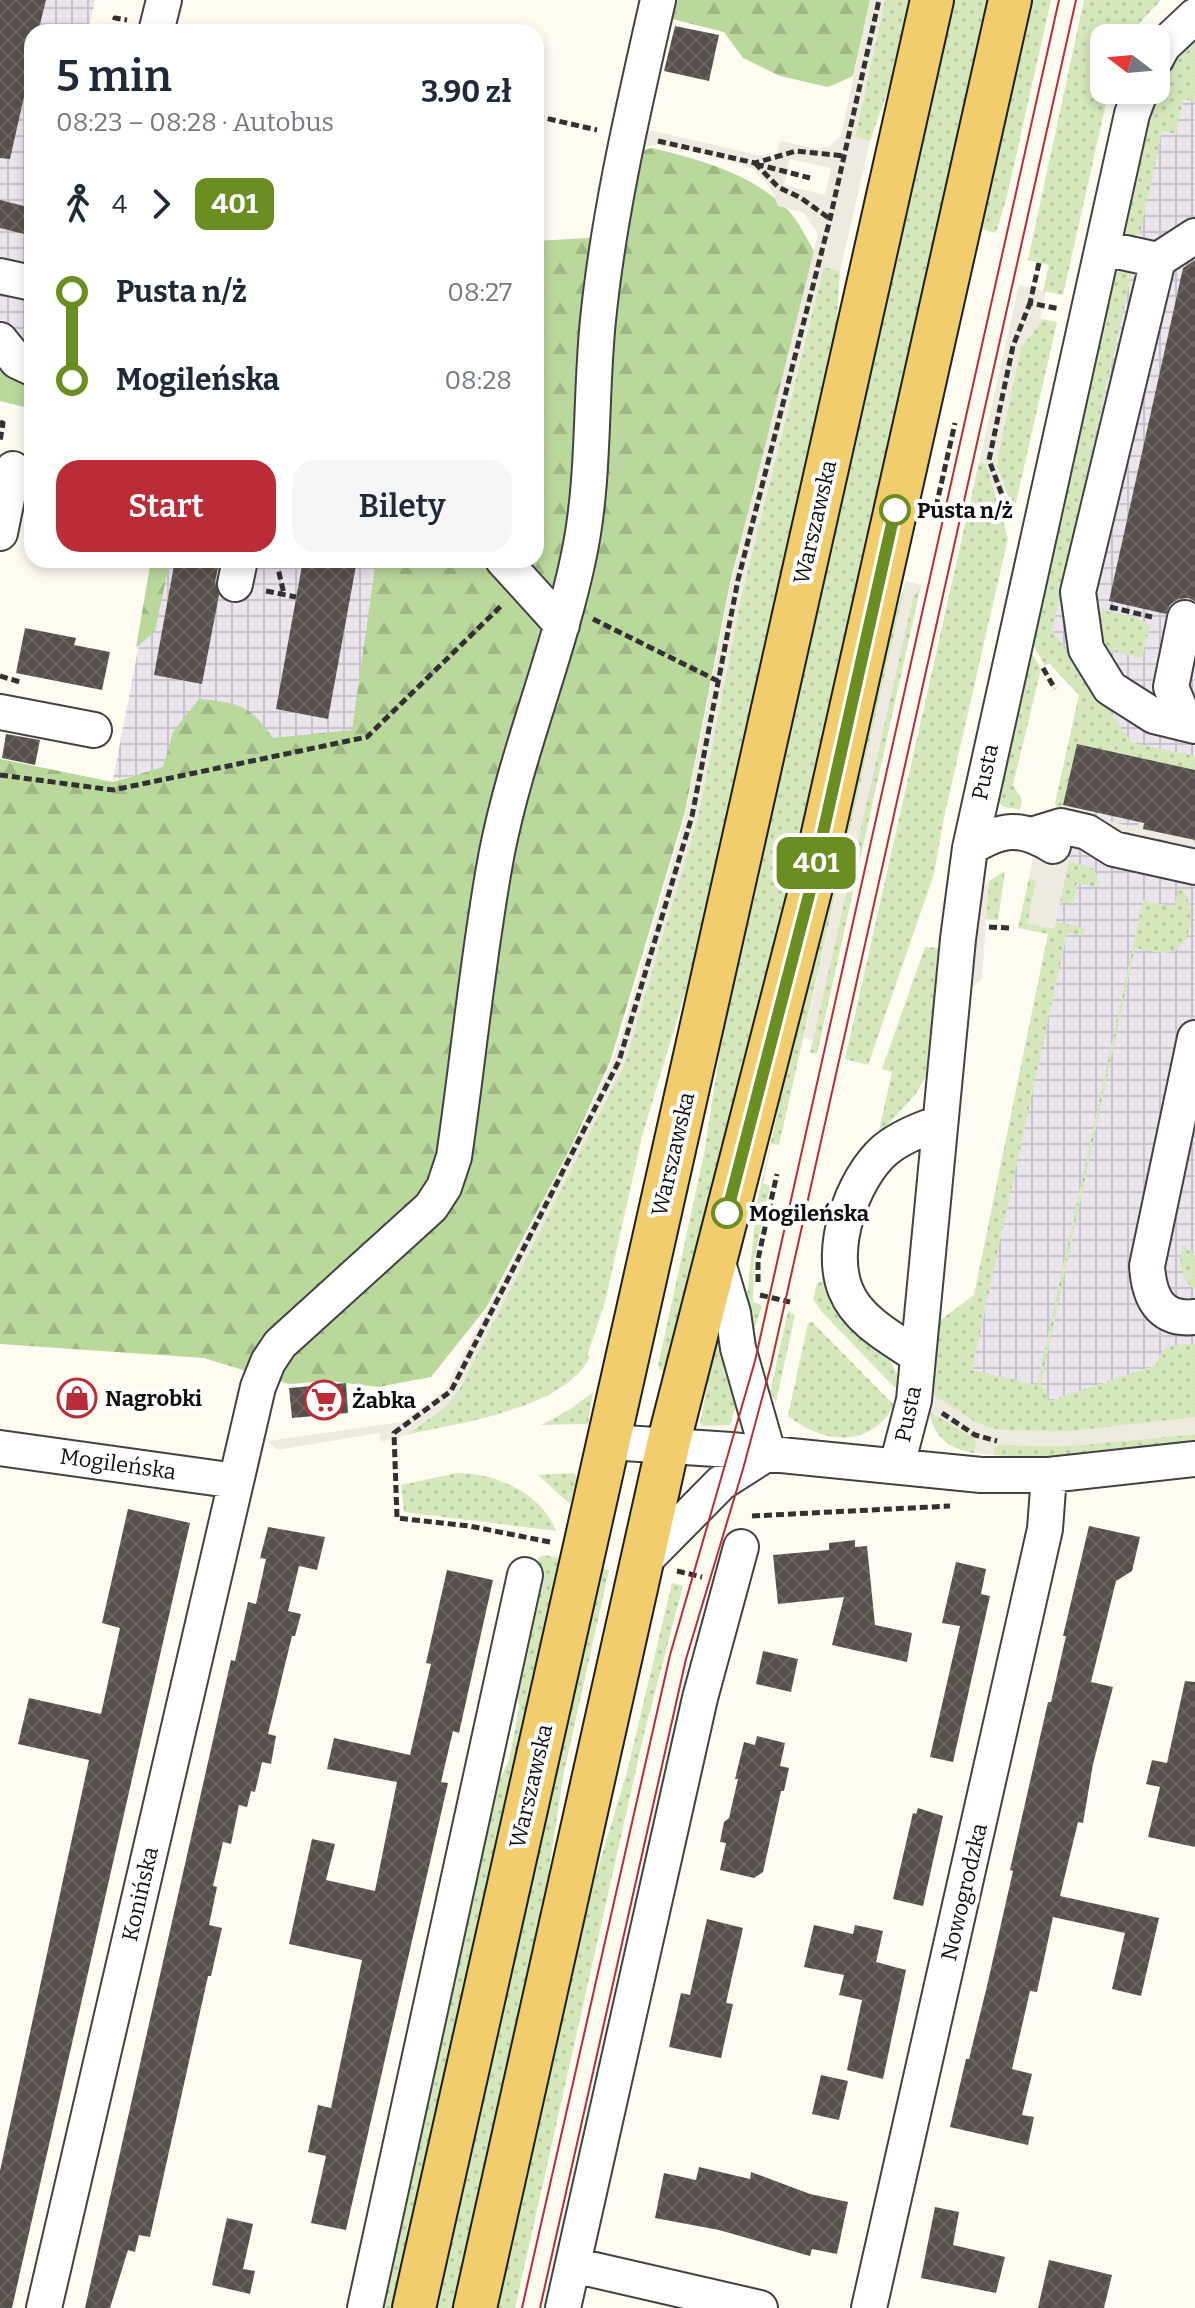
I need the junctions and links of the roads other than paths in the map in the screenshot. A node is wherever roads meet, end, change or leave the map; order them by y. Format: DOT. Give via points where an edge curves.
graph roads {
  1 [pos="164,0"];
  2 [pos="658,0"];
  3 [pos="932,0"];
  4 [pos="1010,0"];
  5 [pos="1195,16"];
  6 [pos="158,24"];
  7 [pos="1170,39"];
  8 [pos="1136,104"];
  9 [pos="1195,236"];
  10 [pos="1131,254"];
  11 [pos="0,276"];
  12 [pos="24,281"];
  13 [pos="0,340"];
  14 [pos="24,364"];
  15 [pos="6,455"];
  16 [pos="0,533"];
  17 [pos="579,553"];
  18 [pos="514,572"];
  19 [pos="564,615"];
  20 [pos="1167,616"];
  21 [pos="1195,653"];
  22 [pos="1195,686"];
  23 [pos="0,712"];
  24 [pos="1178,722"];
  25 [pos="94,730"];
  26 [pos="970,848"];
  27 [pos="1195,867"];
  28 [pos="1195,1038"];
  29 [pos="940,1123"];
  30 [pos="716,1256"];
  31 [pos="1195,1317"];
  32 [pos="918,1356"];
  33 [pos="609,1442"];
  34 [pos="668,1445"];
  35 [pos="0,1448"];
  36 [pos="768,1453"];
  37 [pos="1195,1459"];
  38 [pos="897,1465"];
  39 [pos="1049,1475"];
  40 [pos="236,1481"];
  41 [pos="746,1532"];
  42 [pos="642,1563"];
  43 [pos="525,1575"];
  44 [pos="573,2265"];
  45 [pos="44,2308"];
  46 [pos="365,2308"];
  47 [pos="414,2308"];
  48 [pos="475,2308"];
  49 [pos="563,2308"];
  50 [pos="760,2308"];
  51 [pos="869,2308"];
  1 -- 6 [label="street"];
  2 -- 17 [label="street, Konińska" via="604,266"];
  3 -- 33 [label="main road, Warszawska"];
  4 -- 30 [label="main road" via="811,887"];
  5 -- 7 [label="street"];
  8 -- 10 [label="street, Pusta"];
  9 -- 10 [label="street"];
  10 -- 24 [label="street" via="1078,592 1086,649 1110,688"];
  10 -- 26 [label="street, Pusta"];
  11 -- 12 [label="street"];
  13 -- 14 [label="street"];
  15 -- 16 [label="street"];
  17 -- 18 [label="street" via="555,572"];
  17 -- 19 [label="street, Konińska"];
  18 -- 19 [label="street"];
  19 -- 40 [label="street, Konińska" via="497,852 454,1157 444,1187 410,1228 280,1344 258,1387"];
  20 -- 24 [label="street" via="1153,661 1151,690"];
  21 -- 22 [label="street"];
  23 -- 25 [label="street"];
  26 -- 27 [label="street" via="1002,832 1035,834 1057,848 1084,855 1114,849"];
  26 -- 29 [label="street, Pusta"];
  28 -- 31 [label="street" via="1147,1266 1156,1303 1169,1314"];
  29 -- 32 [label="street, Pusta"];
  29 -- 32 [label="street" via="904,1137 868,1170 855,1190 841,1242 840,1267 853,1303"];
  30 -- 34 [label="main road"];
  30 -- 36 [label="street"];
  32 -- 38 [label="street, Pusta" via="914,1400"];
  33 -- 34 [label="street"];
  33 -- 47 [label="main road, Warszawska"];
  34 -- 36 [label="street"];
  34 -- 42 [label="main road"];
  35 -- 40 [label="street, Mogileńska"];
  36 -- 38 [label="street"];
  36 -- 42 [label="street" via="721,1483"];
  37 -- 39 [label="street"];
  38 -- 39 [label="street" via="981,1475"];
  39 -- 51 [label="street, Nowogrodzka" via="1045,1529"];
  40 -- 45 [label="street, Konińska"];
  41 -- 44 [label="street" via="700,1698"];
  42 -- 48 [label="main road"];
  43 -- 46 [label="street"];
  44 -- 49 [label="street"];
  44 -- 50 [label="street"];
}
